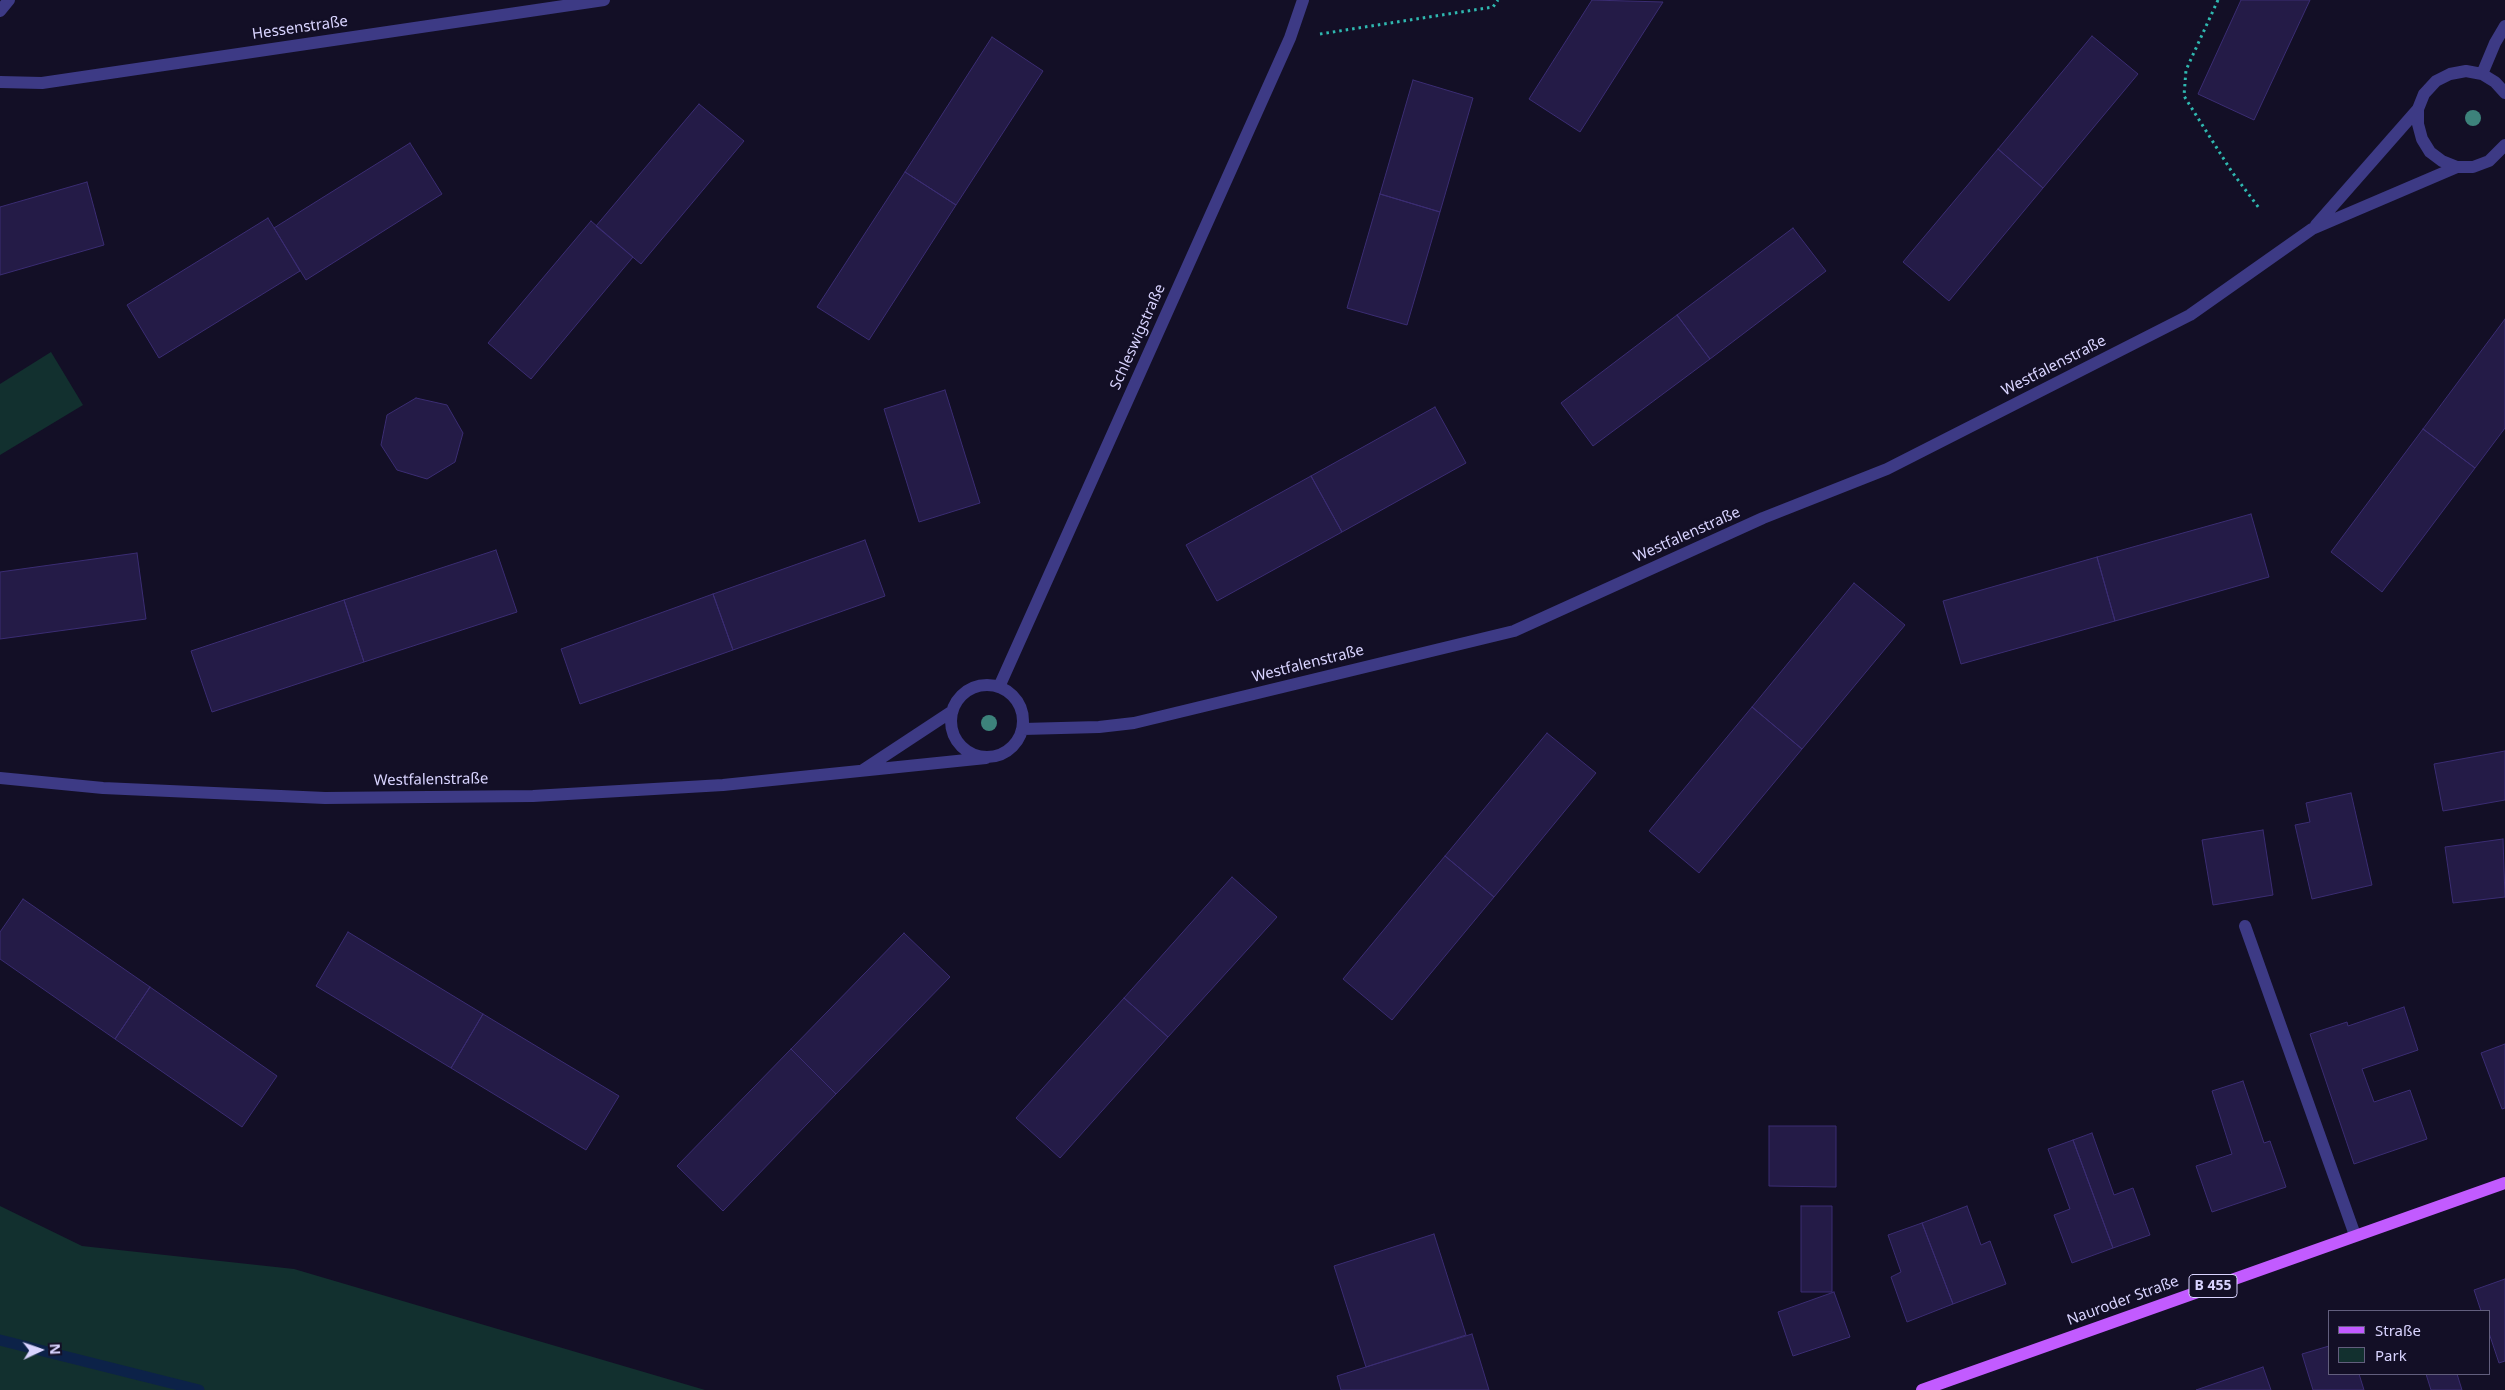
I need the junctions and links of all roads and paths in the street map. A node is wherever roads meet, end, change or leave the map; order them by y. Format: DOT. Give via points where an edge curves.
graph roads {
  1 [pos="9,0"];
  2 [pos="604,0"];
  3 [pos="1304,0"];
  4 [pos="1498,0"];
  5 [pos="2218,0"];
  6 [pos="0,11"];
  7 [pos="2505,26"];
  8 [pos="1290,38"];
  9 [pos="2482,74"];
  10 [pos="0,82"];
  11 [pos="2505,93"];
  12 [pos="2418,109"];
  13 [pos="2505,145"];
  14 [pos="2457,167"];
  15 [pos="2259,208"];
  16 [pos="2312,229"];
  17 [pos="999,687"];
  18 [pos="951,712"];
  19 [pos="1022,729"];
  20 [pos="986,758"];
  21 [pos="861,772"];
  22 [pos="0,778"];
  23 [pos="2245,926"];
  24 [pos="2505,1183"];
  25 [pos="2355,1235"];
  26 [pos="1922,1390"];
  1 -- 6 [label="street"];
  2 -- 10 [label="street, Hessenstraße" via="42,83"];
  3 -- 8 [label="street, Schleswigstraße"];
  4 -- 8 [label="path" via="1493,7"];
  5 -- 15 [label="path" via="2186,70 2184,96"];
  7 -- 9 [label="street"];
  8 -- 17 [label="street, Schleswigstraße"];
  9 -- 11 [label="street"];
  9 -- 12 [label="street, Westfalenstraße" via="2458,73 2436,81 2424,94"];
  12 -- 14 [label="street" via="2422,139 2430,152 2442,162"];
  12 -- 16 [label="street, Westfalenstraße"];
  13 -- 14 [label="street, Westfalenstraße" via="2489,161"];
  14 -- 16 [label="street, Westfalenstraße"];
  16 -- 19 [label="street, Westfalenstraße" via="2190,315 1887,469 1763,518 1514,631 1134,723 1099,728"];
  17 -- 18 [label="street" via="987,685 965,692"];
  17 -- 19 [label="street" via="1016,699 1023,718"];
  18 -- 20 [label="street" via="952,734 958,743 975,756"];
  18 -- 21 [label="street, Westfalenstraße"];
  19 -- 20 [label="street" via="1018,741 1009,750"];
  20 -- 21 [label="street, Westfalenstraße"];
  21 -- 22 [label="street, Westfalenstraße" via="533,796 335,798 103,788"];
  23 -- 25 [label="street"];
  24 -- 25 [label="main road, Nauroder Straße / B 455"];
  25 -- 26 [label="main road, Nauroder Straße / B 455"];
}
